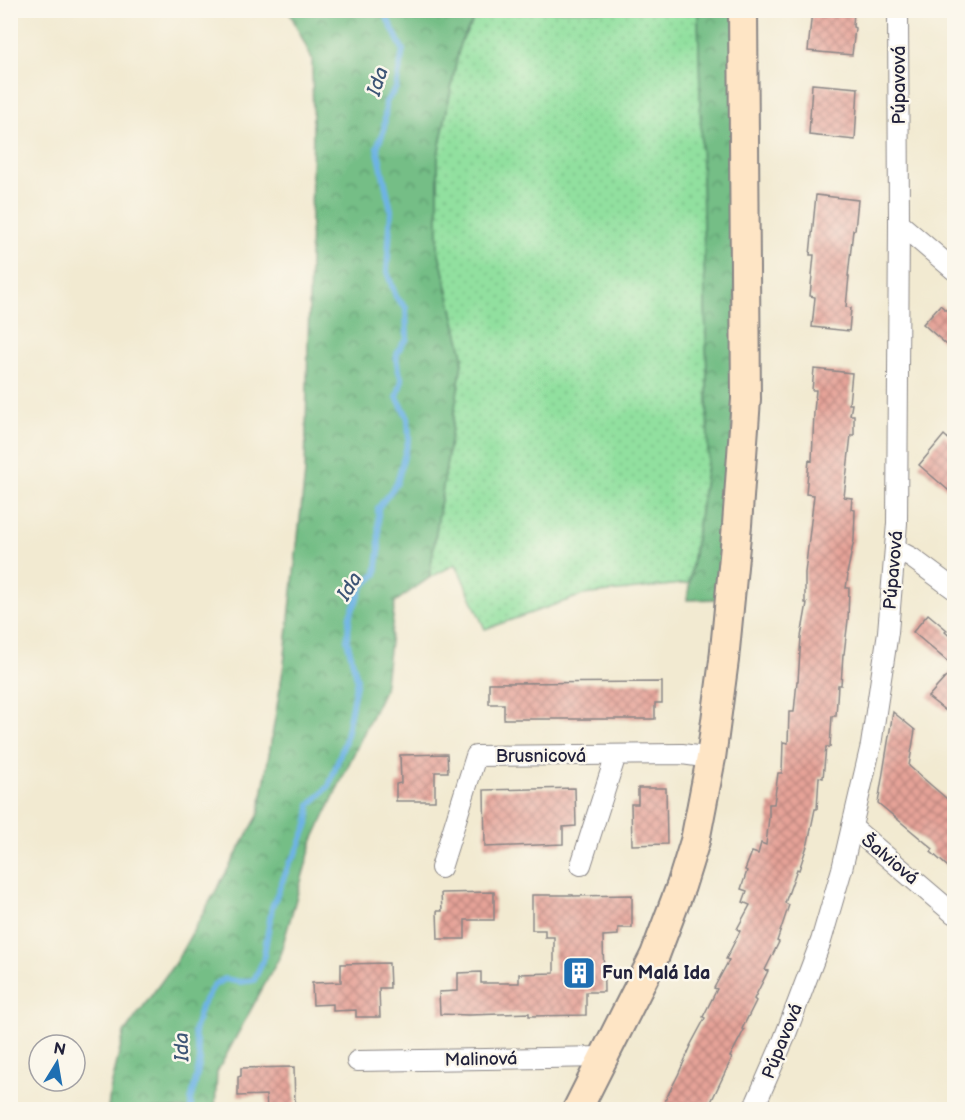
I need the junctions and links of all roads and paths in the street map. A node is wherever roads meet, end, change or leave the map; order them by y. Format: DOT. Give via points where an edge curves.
graph roads {
  1 [pos="743,10"];
  2 [pos="898,10"];
  3 [pos="899,223"];
  4 [pos="954,270"];
  5 [pos="895,549"];
  6 [pos="954,589"];
  7 [pos="616,755"];
  8 [pos="711,758"];
  9 [pos="852,827"];
  10 [pos="581,865"];
  11 [pos="441,868"];
  12 [pos="954,914"];
  13 [pos="604,1057"];
  14 [pos="357,1061"];
  15 [pos="578,1110"];
  16 [pos="753,1110"];
  1 -- 8 [label="street" via="746,399 724,660"];
  2 -- 3 [label="street, Púpavová"];
  3 -- 4 [label="street"];
  3 -- 5 [label="street, Púpavová"];
  5 -- 6 [label="street"];
  5 -- 9 [label="street, Púpavová" via="880,688"];
  7 -- 8 [label="street, Brusnicová" via="682,754"];
  7 -- 10 [label="street, Brusnicová"];
  7 -- 11 [label="street, Brusnicová" via="476,756"];
  8 -- 13 [label="street" via="695,841 681,886 655,955"];
  9 -- 12 [label="street, Šalviová"];
  9 -- 16 [label="street, Púpavová" via="820,940"];
  13 -- 14 [label="street, Malinová"];
  13 -- 15 [label="street"];
}
